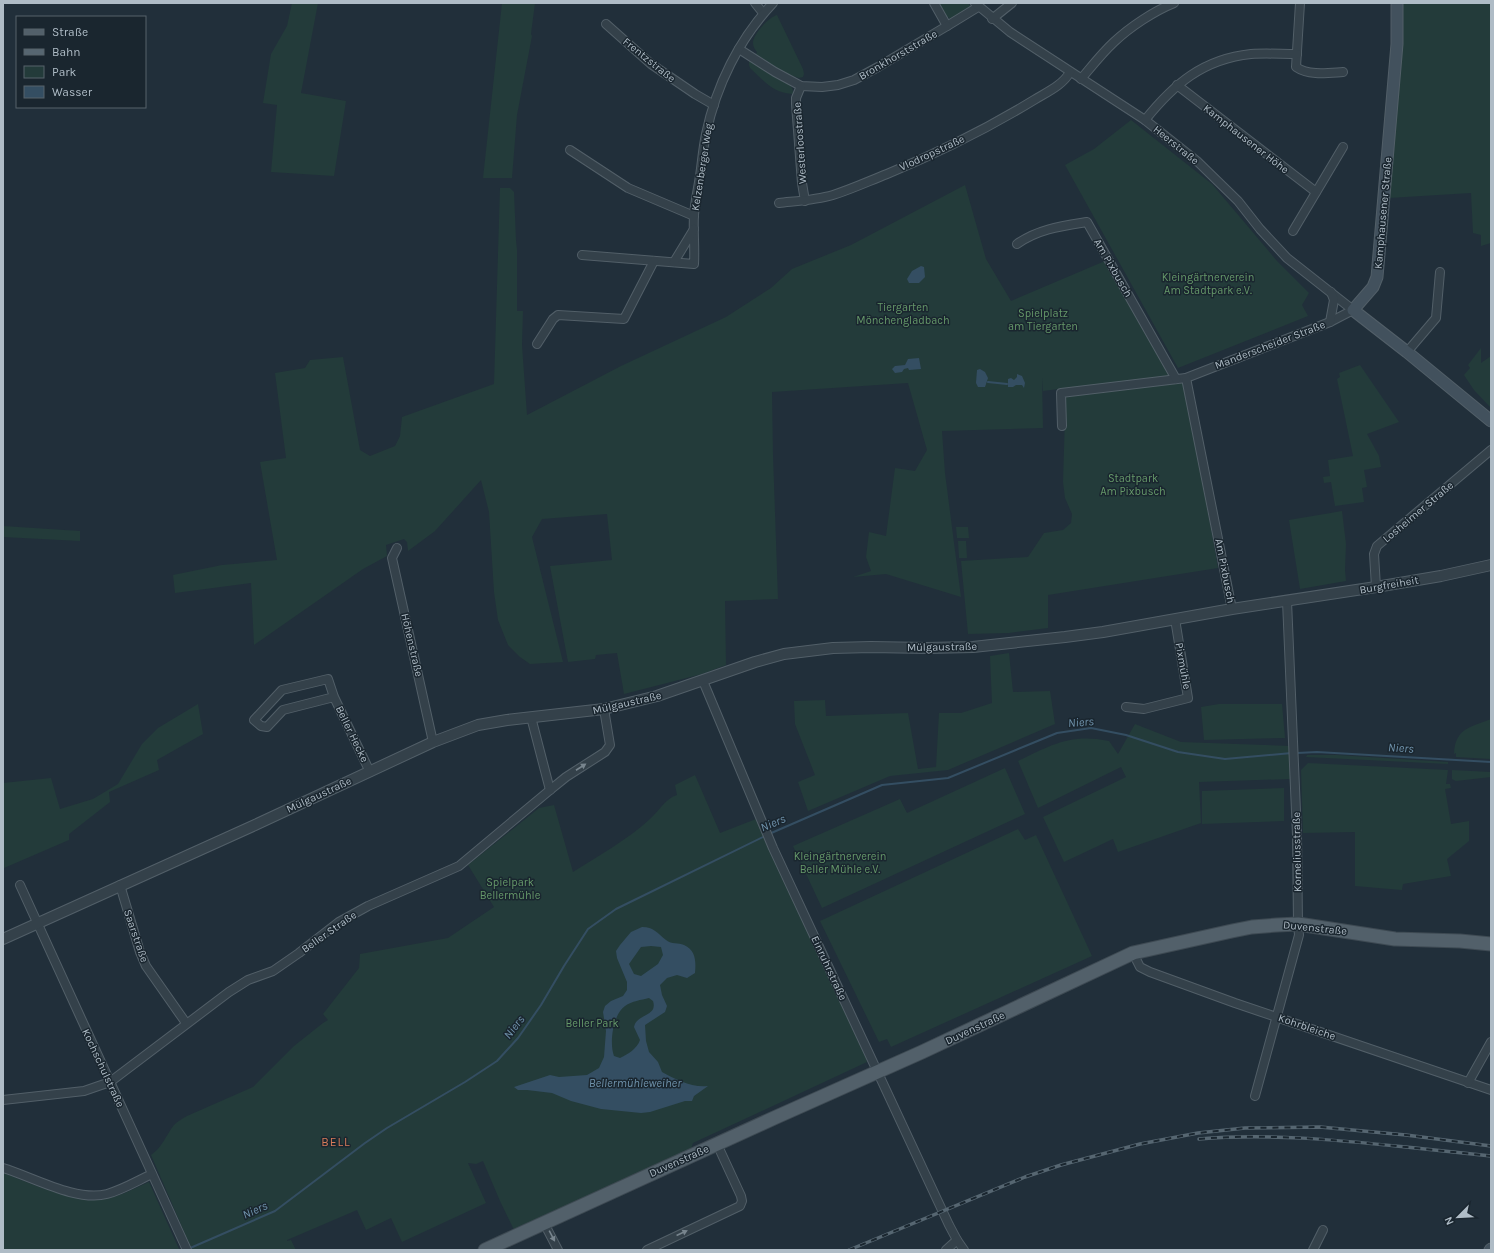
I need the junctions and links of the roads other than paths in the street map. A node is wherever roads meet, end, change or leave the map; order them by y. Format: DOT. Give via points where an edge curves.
graph roads {
  1 [pos="755,3"];
  2 [pos="773,3"];
  3 [pos="934,3"];
  4 [pos="1012,3"];
  5 [pos="1174,3"];
  6 [pos="1300,3"];
  7 [pos="1397,3"];
  8 [pos="977,5"];
  9 [pos="764,13"];
  10 [pos="992,19"];
  11 [pos="606,24"];
  12 [pos="947,26"];
  13 [pos="739,49"];
  14 [pos="1297,54"];
  15 [pos="1070,72"];
  16 [pos="1343,72"];
  17 [pos="1081,79"];
  18 [pos="1177,85"];
  19 [pos="801,86"];
  20 [pos="714,105"];
  21 [pos="1145,120"];
  22 [pos="1343,147"];
  23 [pos="570,150"];
  24 [pos="1316,192"];
  25 [pos="805,200"];
  26 [pos="779,203"];
  27 [pos="694,216"];
  28 [pos="694,228"];
  29 [pos="1293,231"];
  30 [pos="1017,244"];
  31 [pos="582,255"];
  32 [pos="654,261"];
  33 [pos="674,262"];
  34 [pos="1440,272"];
  35 [pos="1331,292"];
  36 [pos="1353,310"];
  37 [pos="1330,322"];
  38 [pos="537,344"];
  39 [pos="1407,352"];
  40 [pos="1186,378"];
  41 [pos="1176,379"];
  42 [pos="1491,421"];
  43 [pos="1062,426"];
  44 [pos="1491,450"];
  45 [pos="397,548"];
  46 [pos="1491,565"];
  47 [pos="1376,587"];
  48 [pos="1287,601"];
  49 [pos="1232,609"];
  50 [pos="1175,619"];
  51 [pos="703,681"];
  52 [pos="334,697"];
  53 [pos="1126,706"];
  54 [pos="604,709"];
  55 [pos="531,717"];
  56 [pos="433,742"];
  57 [pos="370,772"];
  58 [pos="550,790"];
  59 [pos="20,885"];
  60 [pos="120,885"];
  61 [pos="37,924"];
  62 [pos="1298,924"];
  63 [pos="3,939"];
  64 [pos="1491,944"];
  65 [pos="1133,953"];
  66 [pos="1277,1017"];
  67 [pos="186,1023"];
  68 [pos="1491,1042"];
  69 [pos="877,1071"];
  70 [pos="110,1082"];
  71 [pos="1468,1083"];
  72 [pos="1491,1090"];
  73 [pos="1255,1096"];
  74 [pos="3,1100"];
  75 [pos="717,1144"];
  76 [pos="3,1168"];
  77 [pos="152,1174"];
  78 [pos="544,1223"];
  79 [pos="1323,1230"];
  80 [pos="957,1240"];
  81 [pos="187,1250"];
  82 [pos="485,1250"];
  83 [pos="558,1250"];
  84 [pos="647,1250"];
  85 [pos="946,1250"];
  86 [pos="964,1250"];
  87 [pos="1313,1250"];
  1 -- 9 [label="street"];
  2 -- 9 [label="street, Kelzenberger Weg"];
  3 -- 12 [label="street"];
  4 -- 10 [label="street"];
  5 -- 17 [label="street" via="1152,14 1115,41"];
  6 -- 14 [label="street"];
  7 -- 36 [label="main road, Kamphausener Straße" via="1377,278 1373,287"];
  8 -- 10 [label="street, Heerstraße"];
  8 -- 12 [label="street, Heerstraße"];
  9 -- 13 [label="street, Kelzenberger Weg"];
  10 -- 15 [label="street, Heerstraße"];
  11 -- 20 [label="street, Frentzstraße" via="655,68"];
  12 -- 19 [label="street, Bronkhorststraße" via="854,80 822,87"];
  13 -- 19 [label="street, Bronkhorststraße"];
  13 -- 20 [label="street, Kelzenberger Weg"];
  14 -- 16 [label="street" via="1296,67 1301,71"];
  14 -- 18 [label="street" via="1251,54 1232,57 1212,63 1189,75"];
  15 -- 17 [label="street, Heerstraße"];
  15 -- 25 [label="street, Vlodropstraße" via="1061,83 954,144 848,190"];
  17 -- 21 [label="street, Heerstraße"];
  18 -- 21 [label="street"];
  18 -- 24 [label="street, Kamphausener Höhe"];
  19 -- 25 [label="street, Westerloostraße" via="796,104"];
  20 -- 27 [label="street, Kelzenberger Weg" via="706,134"];
  21 -- 35 [label="street, Heerstraße" via="1198,162 1238,202 1287,258"];
  22 -- 24 [label="street"];
  23 -- 27 [label="street" via="628,188"];
  24 -- 29 [label="street"];
  25 -- 26 [label="street, Vlodropstraße"];
  27 -- 28 [label="street, Kelzenberger Weg"];
  28 -- 33 [label="street"];
  28 -- 33 [label="street, Kelzenberger Weg" via="694,264"];
  30 -- 41 [label="street, Am Pixbusch" via="1028,235 1087,222"];
  31 -- 32 [label="street"];
  32 -- 33 [label="street"];
  32 -- 38 [label="street" via="624,319 558,315"];
  34 -- 39 [label="street" via="1436,318"];
  35 -- 36 [label="street, Heerstraße"];
  35 -- 37 [label="street" via="1334,300"];
  36 -- 37 [label="street, Manderscheider Straße"];
  36 -- 39 [label="main road"];
  37 -- 40 [label="street, Manderscheider Straße"];
  39 -- 42 [label="main road"];
  40 -- 41 [label="street"];
  40 -- 49 [label="street, Am Pixbusch"];
  41 -- 43 [label="street" via="1061,393"];
  44 -- 47 [label="street, Losheimer Straße" via="1377,546 1374,554"];
  45 -- 56 [label="street, Höhenstraße" via="392,558"];
  46 -- 47 [label="street, Burgfreiheit"];
  47 -- 48 [label="street, Burgfreiheit"];
  48 -- 49 [label="street, Mülgaustraße"];
  48 -- 62 [label="street, Korneliusstraße" via="1297,834"];
  49 -- 50 [label="street, Mülgaustraße"];
  50 -- 51 [label="street, Mülgaustraße" via="1089,634 973,647 871,647 800,651 755,662"];
  50 -- 53 [label="street, Pixmühle" via="1188,698 1144,708"];
  51 -- 54 [label="street, Mülgaustraße"];
  51 -- 69 [label="street, Einruhrstraße" via="764,828"];
  52 -- 52 [label="street, Beller Hecke" via="328,679 282,690 254,720 267,727 283,710"];
  52 -- 57 [label="street, Beller Hecke"];
  54 -- 55 [label="street, Mülgaustraße"];
  58 -- 54 [label="street, Beller Straße, one-way" via="610,746"];
  55 -- 56 [label="street, Mülgaustraße" via="478,725"];
  55 -- 58 [label="street"];
  56 -- 57 [label="street, Mülgaustraße"];
  57 -- 60 [label="street, Mülgaustraße"];
  58 -- 67 [label="street, Beller Straße" via="458,866 368,906 339,922 273,971 248,980"];
  59 -- 61 [label="street, Kochschulstraße"];
  60 -- 61 [label="street, Mülgaustraße"];
  60 -- 67 [label="street, Saarstraße" via="146,966"];
  61 -- 63 [label="street, Mülgaustraße"];
  61 -- 70 [label="street, Kochschulstraße"];
  62 -- 64 [label="main road, Duvenstraße" via="1395,939"];
  62 -- 65 [label="main road, Duvenstraße" via="1252,927"];
  62 -- 66 [label="street, Korneliusstraße" via="1299,935"];
  65 -- 66 [label="street, Kohrbleiche" via="1140,967 1150,972"];
  65 -- 69 [label="main road, Duvenstraße"];
  66 -- 71 [label="street, Kohrbleiche"];
  66 -- 73 [label="street, Korneliusstraße"];
  67 -- 70 [label="street, Beller Straße"];
  68 -- 71 [label="street"];
  69 -- 75 [label="main road, Duvenstraße"];
  69 -- 80 [label="street, Einruhrstraße"];
  70 -- 74 [label="street, Beller Straße" via="84,1091"];
  70 -- 77 [label="street, Kochschulstraße"];
  71 -- 72 [label="street, Kohrbleiche"];
  75 -- 78 [label="main road, Duvenstraße"];
  84 -- 75 [label="street, one-way" via="740,1206 741,1196"];
  76 -- 77 [label="street" via="70,1193 90,1196 106,1194"];
  77 -- 81 [label="street, Kochschulstraße"];
  78 -- 82 [label="main road, Duvenstraße"];
  78 -- 83 [label="street, one-way"];
  79 -- 87 [label="street"];
  80 -- 85 [label="street"];
  80 -- 86 [label="street, Einruhrstraße"];
}
